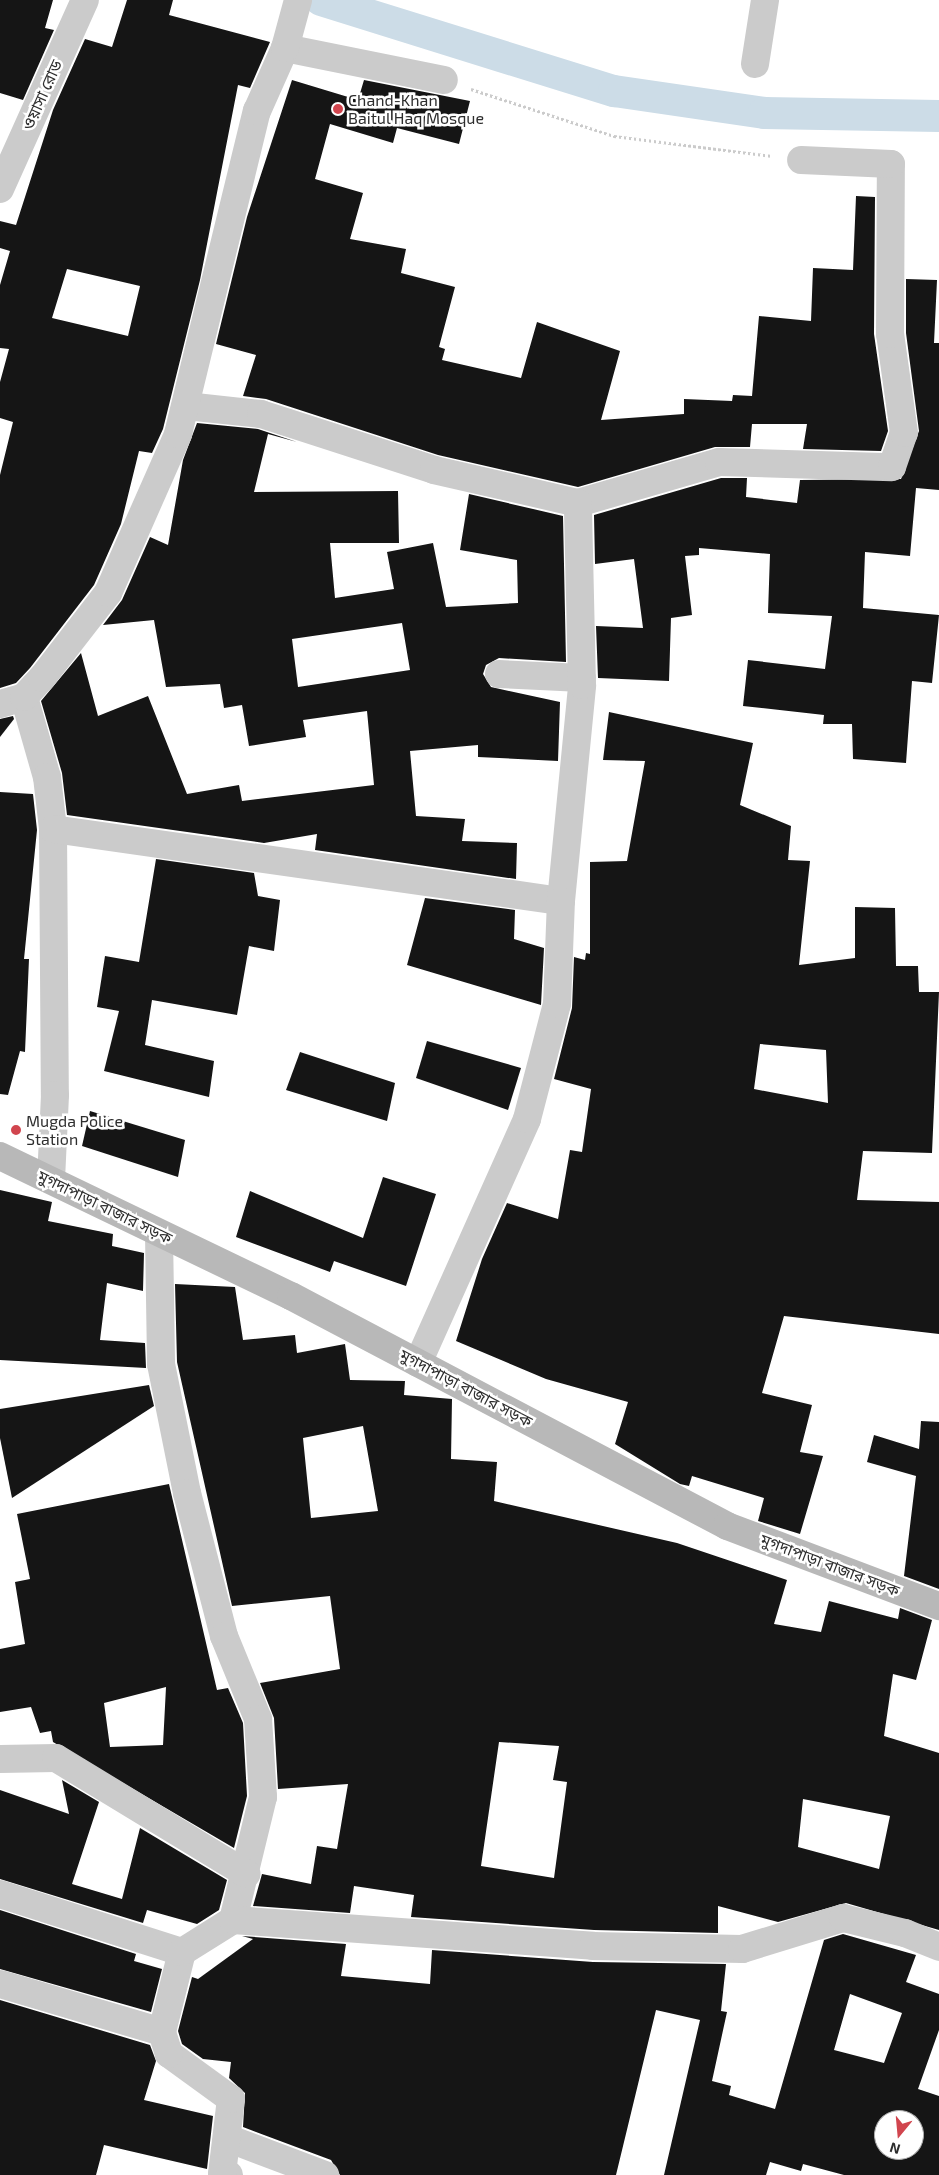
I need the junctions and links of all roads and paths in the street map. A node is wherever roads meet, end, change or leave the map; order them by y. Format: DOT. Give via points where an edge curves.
graph roads {
  1 [pos="85,0"];
  2 [pos="298,0"];
  3 [pos="765,0"];
  4 [pos="287,40"];
  5 [pos="755,64"];
  6 [pos="444,80"];
  7 [pos="801,160"];
  8 [pos="0,189"];
  9 [pos="186,406"];
  10 [pos="578,502"];
  11 [pos="499,674"];
  12 [pos="582,678"];
  13 [pos="12,700"];
  14 [pos="53,829"];
  15 [pos="561,900"];
  16 [pos="0,1156"];
  17 [pos="51,1180"];
  18 [pos="160,1234"];
  19 [pos="418,1363"];
  20 [pos="939,1606"];
  21 [pos="0,1759"];
  22 [pos="248,1874"];
  23 [pos="0,1894"];
  24 [pos="233,1920"];
  25 [pos="939,1947"];
  26 [pos="182,1952"];
  27 [pos="0,1984"];
  28 [pos="162,2032"];
  29 [pos="227,2138"];
  30 [pos="229,2175"];
  31 [pos="325,2175"];
  1 -- 8 [label="street, ওয়াসা রোড"];
  2 -- 4 [label="street"];
  3 -- 5 [label="street"];
  4 -- 6 [label="street"];
  4 -- 9 [label="street" via="257,111"];
  6 -- 7 [label="path" via="614,136"];
  7 -- 10 [label="street" via="891,164 890,334 904,433 892,467 719,462"];
  9 -- 10 [label="street" via="261,414 434,470"];
  9 -- 13 [label="street" via="178,434 108,593"];
  10 -- 12 [label="street"];
  11 -- 12 [label="street"];
  12 -- 15 [label="street"];
  13 -- 14 [label="street" via="47,778"];
  14 -- 15 [label="street"];
  14 -- 17 [label="street" via="55,1094"];
  15 -- 19 [label="street" via="557,1004 527,1119"];
  16 -- 17 [label="street, মুগদাপাড়া বাজার সড়ক"];
  17 -- 18 [label="street, মুগদাপাড়া বাজার সড়ক"];
  18 -- 19 [label="street, মুগদাপাড়া বাজার সড়ক"];
  18 -- 22 [label="street" via="160,1364 187,1493 224,1636 258,1719 263,1797"];
  19 -- 20 [label="street, মুগদাপাড়া বাজার সড়ক" via="727,1526"];
  21 -- 22 [label="street" via="56,1758"];
  22 -- 24 [label="street"];
  23 -- 26 [label="street"];
  24 -- 25 [label="street" via="593,1946 742,1949 843,1918 904,1933"];
  24 -- 26 [label="street"];
  26 -- 28 [label="street"];
  27 -- 28 [label="street"];
  28 -- 29 [label="street" via="169,2054 231,2099"];
  29 -- 30 [label="street" via="222,2174"];
  29 -- 31 [label="street"];
}
